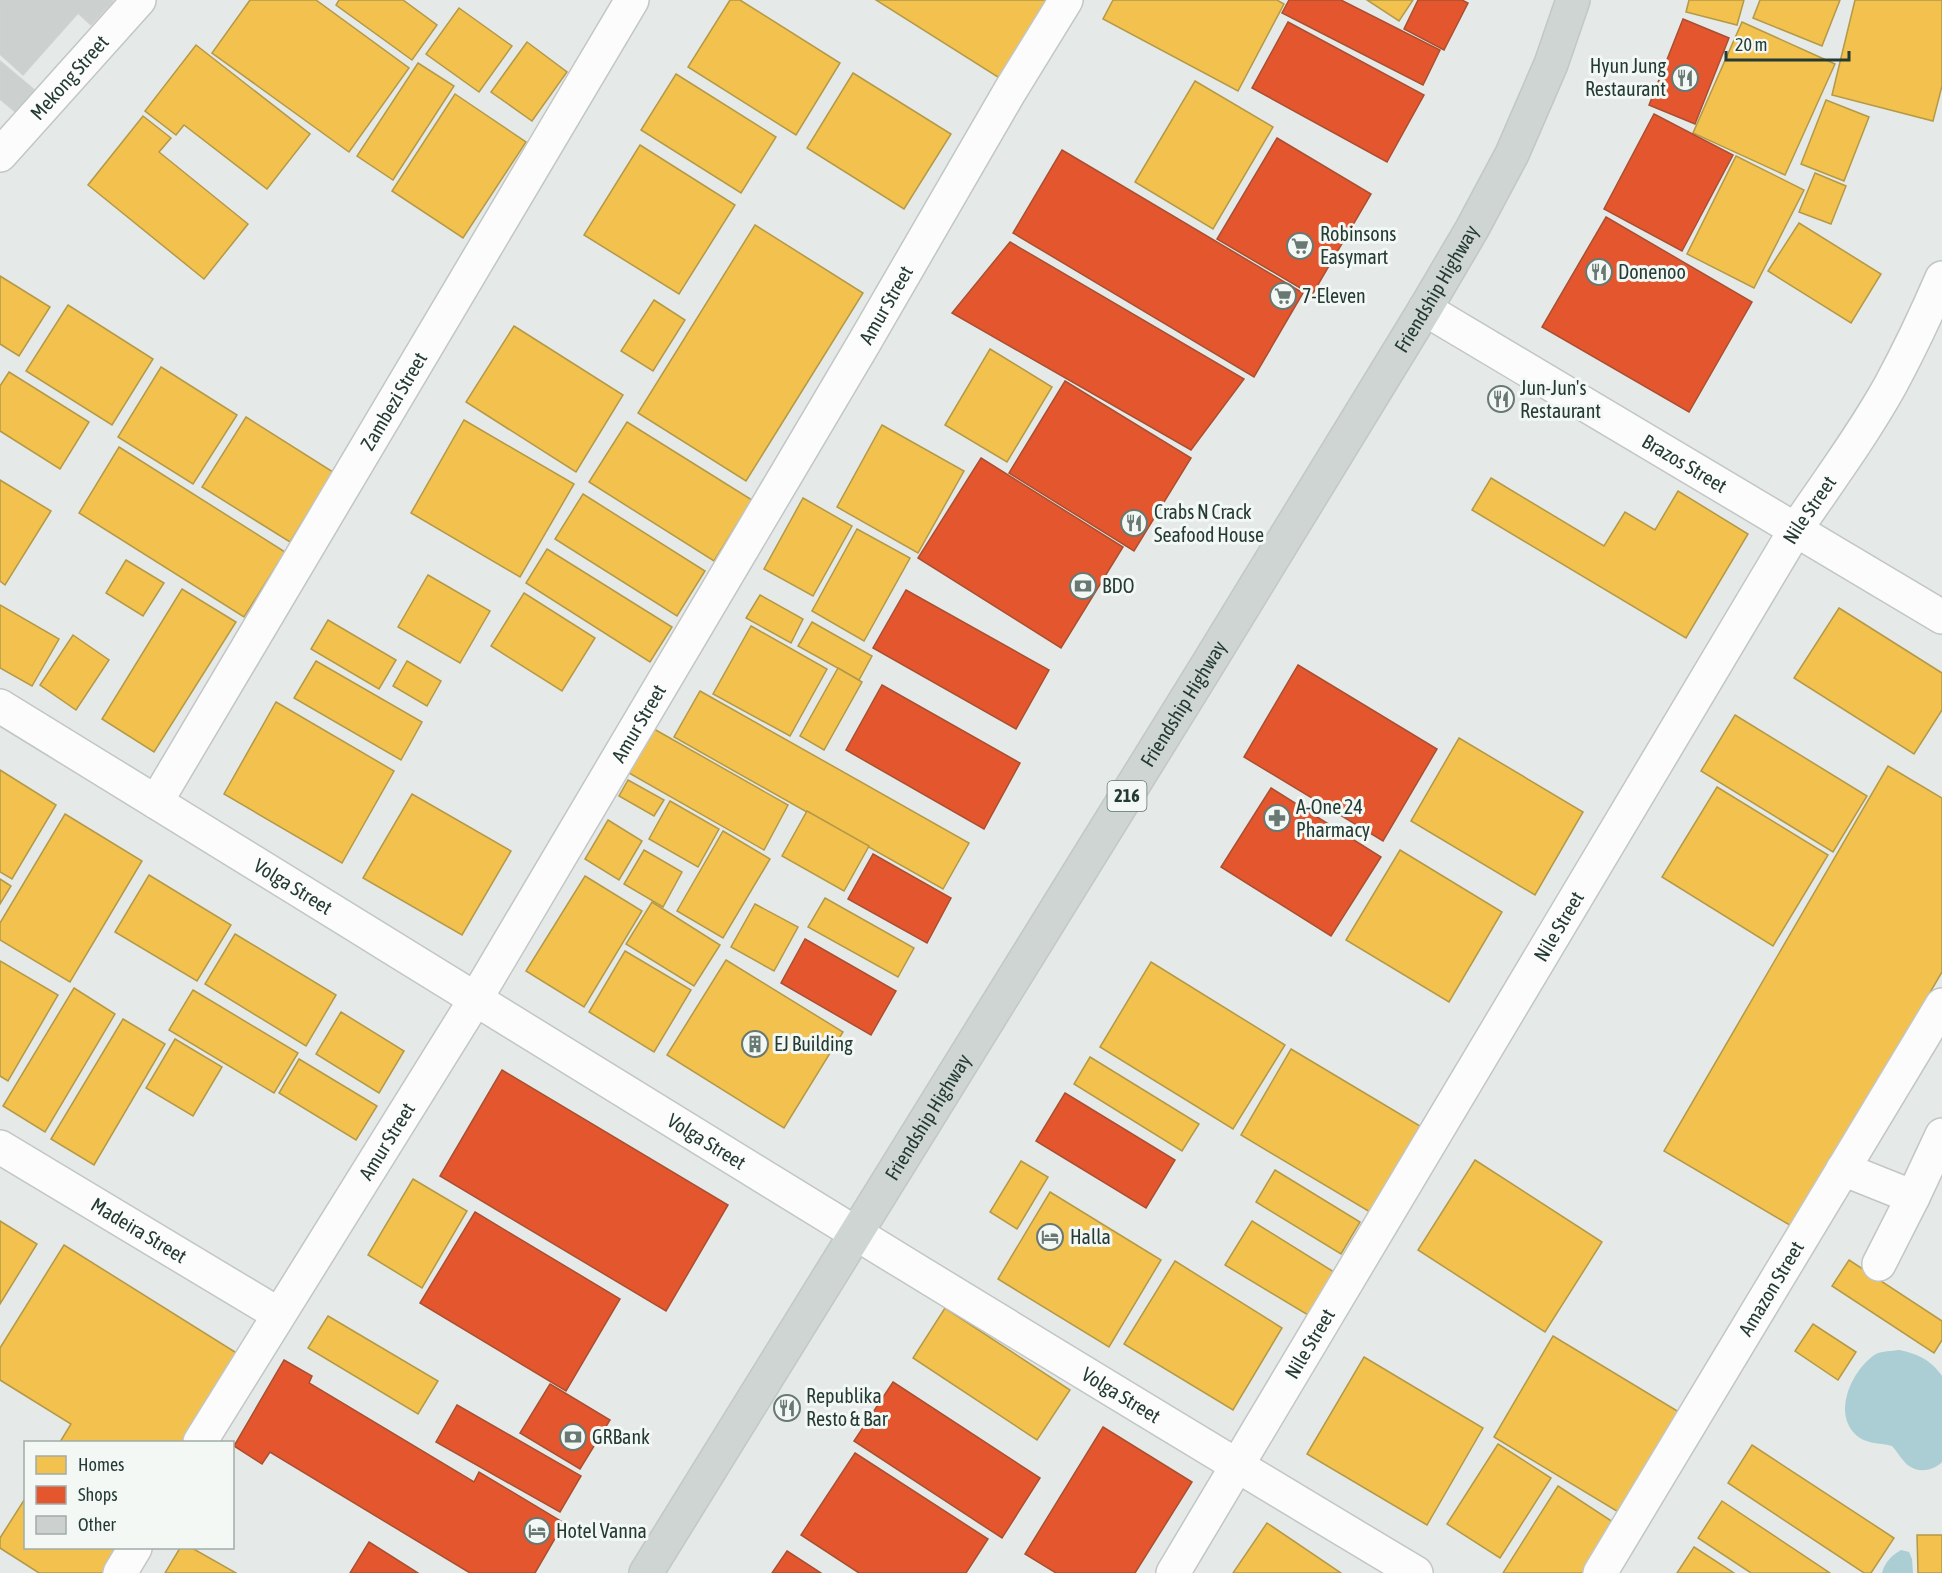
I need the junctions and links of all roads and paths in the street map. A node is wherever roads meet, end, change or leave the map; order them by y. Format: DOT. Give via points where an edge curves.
graph roads {
  1 [pos="140,0"];
  2 [pos="632,0"];
  3 [pos="1066,0"];
  4 [pos="1573,0"];
  5 [pos="0,155"];
  6 [pos="1942,278"];
  7 [pos="1425,309"];
  8 [pos="1796,529"];
  9 [pos="1942,617"];
  10 [pos="0,706"];
  11 [pos="156,802"];
  12 [pos="475,1000"];
  13 [pos="1942,1005"];
  14 [pos="1942,1135"];
  15 [pos="0,1147"];
  16 [pos="1843,1169"];
  17 [pos="1913,1197"];
  18 [pos="855,1233"];
  19 [pos="1879,1264"];
  20 [pos="278,1314"];
  21 [pos="201,1441"];
  22 [pos="1238,1466"];
  23 [pos="134,1549"];
  24 [pos="120,1573"];
  25 [pos="646,1573"];
  26 [pos="1173,1573"];
  27 [pos="1416,1573"];
  28 [pos="1600,1573"];
  1 -- 5 [label="street, Mekong Street"];
  2 -- 11 [label="street, Zambezi Street"];
  3 -- 12 [label="street, Amur Street"];
  4 -- 7 [label="main road, Friendship Highway / 216" via="1551,64 1512,154"];
  6 -- 8 [label="street, Nile Street" via="1889,387"];
  7 -- 8 [label="street, Brazos Street"];
  7 -- 18 [label="main road, Friendship Highway / 216"];
  8 -- 9 [label="street, Brazos Street"];
  8 -- 22 [label="street, Nile Street"];
  10 -- 11 [label="street, Volga Street"];
  11 -- 12 [label="street, Volga Street"];
  12 -- 18 [label="street, Volga Street"];
  12 -- 20 [label="street, Amur Street"];
  13 -- 16 [label="street, Amazon Street"];
  14 -- 17 [label="street"];
  15 -- 20 [label="street, Madeira Street"];
  16 -- 17 [label="street"];
  16 -- 28 [label="street, Amazon Street"];
  17 -- 19 [label="street"];
  18 -- 22 [label="street, Volga Street"];
  18 -- 25 [label="main road, Friendship Highway / 216"];
  20 -- 21 [label="street, Amur Street"];
  22 -- 26 [label="street, Nile Street"];
  22 -- 27 [label="street, Volga Street"];
  23 -- 24 [label="street"];
}
